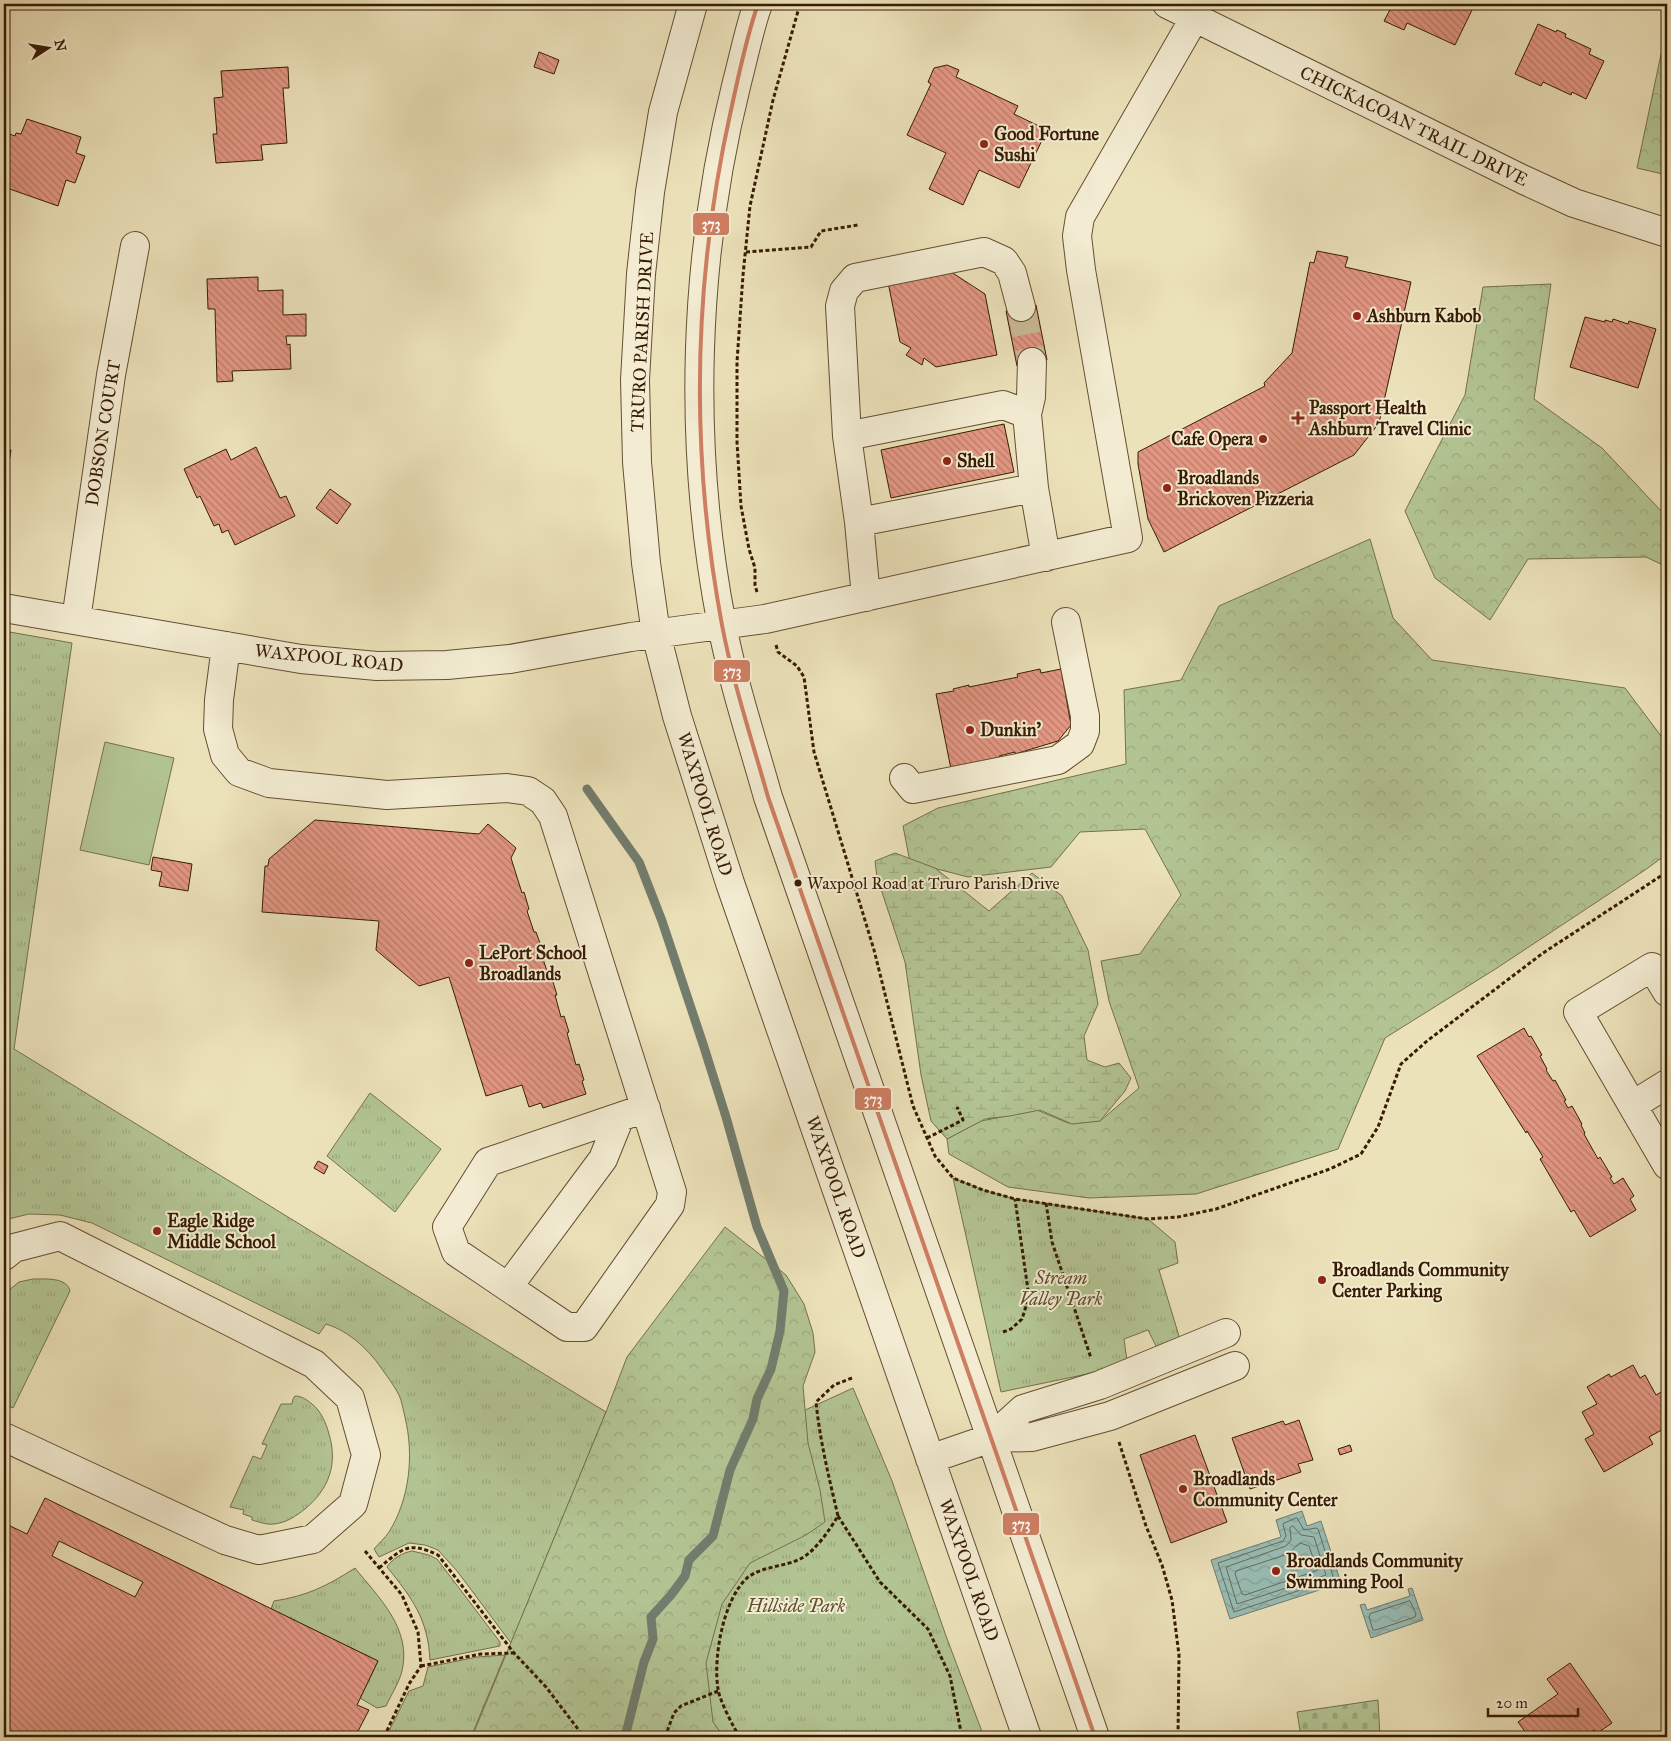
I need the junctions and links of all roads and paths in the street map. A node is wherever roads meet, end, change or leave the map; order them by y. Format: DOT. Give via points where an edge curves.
graph roads {
  1 [pos="693,4"];
  2 [pos="758,4"];
  3 [pos="1167,4"];
  4 [pos="1195,17"];
  5 [pos="858,226"];
  6 [pos="1667,233"];
  7 [pos="135,246"];
  8 [pos="746,252"];
  9 [pos="1021,308"];
  10 [pos="1032,362"];
  11 [pos="1027,414"];
  12 [pos="847,436"];
  13 [pos="1034,488"];
  14 [pos="859,522"];
  15 [pos="1046,557"];
  16 [pos="866,596"];
  17 [pos="4,608"];
  18 [pos="76,620"];
  19 [pos="1066,622"];
  20 [pos="722,625"];
  21 [pos="656,634"];
  22 [pos="226,646"];
  23 [pos="904,778"];
  24 [pos="1667,872"];
  25 [pos="1667,992"];
  26 [pos="1667,1084"];
  27 [pos="1633,1105"];
  28 [pos="958,1107"];
  29 [pos="646,1108"];
  30 [pos="620,1117"];
  31 [pos="927,1138"];
  32 [pos="1667,1165"];
  33 [pos="1046,1203"];
  34 [pos="4,1256"];
  35 [pos="508,1287"];
  36 [pos="1003,1332"];
  37 [pos="1226,1333"];
  38 [pos="1146,1366"];
  39 [pos="1235,1366"];
  40 [pos="852,1378"];
  41 [pos="1100,1386"];
  42 [pos="1158,1397"];
  43 [pos="1110,1416"];
  44 [pos="4,1437"];
  45 [pos="991,1438"];
  46 [pos="930,1459"];
  47 [pos="838,1516"];
  48 [pos="365,1551"];
  49 [pos="379,1568"];
  50 [pos="514,1653"];
  51 [pos="421,1666"];
  52 [pos="718,1691"];
  53 [pos="384,1737"];
  54 [pos="584,1737"];
  55 [pos="665,1737"];
  56 [pos="740,1737"];
  57 [pos="962,1737"];
  58 [pos="1027,1737"];
  59 [pos="1095,1737"];
  60 [pos="1178,1737"];
  1 -- 21 [label="street, TRURO PARISH DRIVE" via="663,112 640,274 637,462"];
  2 -- 20 [label="street" via="723,140 708,226 700,335 700,434 707,528"];
  3 -- 4 [label="street, CHICKACOAN TRAIL DRIVE"];
  4 -- 6 [label="street, CHICKACOAN TRAIL DRIVE" via="1574,203"];
  4 -- 15 [label="street, WAXPOOL ROAD" via="1080,217 1077,236 1128,538"];
  5 -- 8 [label="path" via="821,232 811,247"];
  7 -- 18 [label="street, DOBSON COURT" via="111,375"];
  9 -- 12 [label="street" via="1012,273 1004,261 984,252 855,278 844,291 840,306"];
  10 -- 11 [label="street"];
  11 -- 12 [label="street" via="1003,405"];
  11 -- 13 [label="street"];
  12 -- 14 [label="street"];
  13 -- 14 [label="street"];
  13 -- 15 [label="street"];
  14 -- 16 [label="street"];
  15 -- 16 [label="street, WAXPOOL ROAD"];
  16 -- 20 [label="street, WAXPOOL ROAD" via="765,619"];
  17 -- 18 [label="street, WAXPOOL ROAD"];
  18 -- 22 [label="street, WAXPOOL ROAD"];
  19 -- 23 [label="street" via="1085,716 1085,731 1080,744 1058,760 913,789"];
  20 -- 21 [label="street, WAXPOOL ROAD"];
  20 -- 45 [label="street" via="768,797"];
  21 -- 22 [label="street, WAXPOOL ROAD" via="510,659 447,665 377,666 301,659"];
  21 -- 46 [label="street, WAXPOOL ROAD" via="677,716 730,883"];
  22 -- 29 [label="street" via="218,730 225,755 239,772 268,783 387,795 507,788 528,791 543,801 553,816"];
  24 -- 33 [label="path" via="1543,953 1401,1064 1378,1127 1361,1154 1330,1169 1216,1209 1178,1217 1148,1219"];
  25 -- 27 [label="street" via="1652,967 1578,1012"];
  26 -- 27 [label="street"];
  27 -- 32 [label="street"];
  28 -- 31 [label="path" via="963,1120"];
  29 -- 30 [label="street"];
  29 -- 35 [label="street" via="672,1192 670,1206 584,1327 567,1327"];
  30 -- 35 [label="street" via="603,1159"];
  30 -- 35 [label="street" via="488,1162 447,1227 456,1252"];
  33 -- 36 [label="path" via="1015,1199 1029,1297 1022,1319"];
  33 -- 41 [label="path" via="1052,1242"];
  34 -- 44 [label="street" via="14,1248 60,1236 314,1364 350,1398 366,1455 353,1504 313,1539 259,1550 225,1540"];
  37 -- 38 [label="street"];
  38 -- 41 [label="street"];
  38 -- 42 [label="street"];
  39 -- 42 [label="street"];
  40 -- 47 [label="path" via="834,1385 816,1402"];
  41 -- 45 [label="street" via="1023,1410"];
  42 -- 43 [label="street"];
  43 -- 45 [label="street" via="1032,1437"];
  43 -- 60 [label="path" via="1172,1600 1179,1654"];
  45 -- 46 [label="street"];
  45 -- 59 [label="street"];
  46 -- 58 [label="street, WAXPOOL ROAD"];
  47 -- 52 [label="path" via="825,1536 801,1558 757,1572 735,1591 725,1617 716,1660"];
  47 -- 57 [label="path" via="880,1582 928,1629 950,1676"];
  48 -- 49 [label="path"];
  49 -- 50 [label="path" via="400,1550 420,1547 438,1555"];
  49 -- 51 [label="path" via="402,1595 418,1632"];
  50 -- 51 [label="path" via="481,1654"];
  50 -- 54 [label="path" via="546,1687"];
  51 -- 53 [label="path"];
  52 -- 55 [label="path" via="674,1712"];
  52 -- 56 [label="path"];
}
